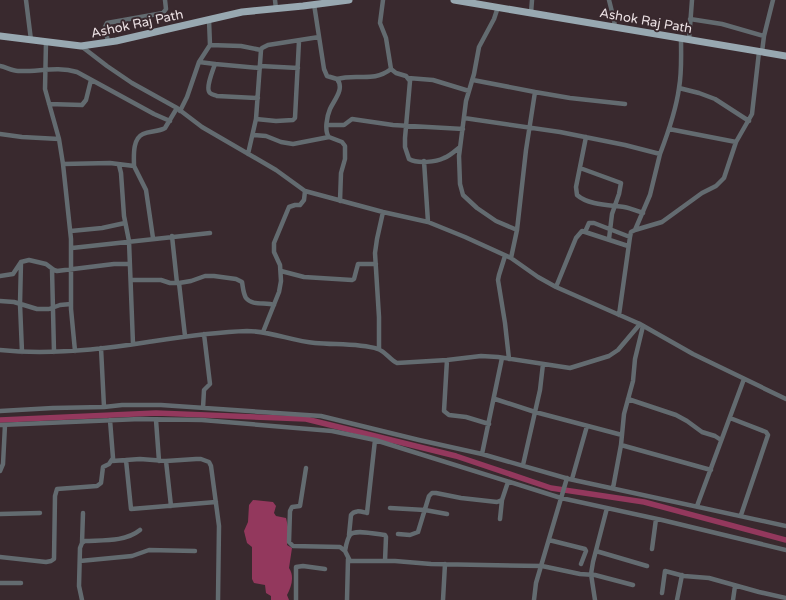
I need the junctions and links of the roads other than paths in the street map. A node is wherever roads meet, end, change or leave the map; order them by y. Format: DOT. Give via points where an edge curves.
graph roads {
  1 [pos="26,0"];
  2 [pos="165,0"];
  3 [pos="275,0"];
  4 [pos="349,0"];
  5 [pos="383,0"];
  6 [pos="454,0"];
  7 [pos="532,0"];
  8 [pos="609,0"];
  9 [pos="690,0"];
  10 [pos="773,0"];
  11 [pos="314,4"];
  12 [pos="498,7"];
  13 [pos="276,9"];
  14 [pos="531,13"];
  15 [pos="690,19"];
  16 [pos="209,20"];
  17 [pos="615,27"];
  18 [pos="0,36"];
  19 [pos="764,36"];
  20 [pos="319,38"];
  21 [pos="681,38"];
  22 [pos="31,40"];
  23 [pos="689,40"];
  24 [pos="299,41"];
  25 [pos="46,42"];
  26 [pos="108,42"];
  27 [pos="210,45"];
  28 [pos="81,46"];
  29 [pos="261,50"];
  30 [pos="760,52"];
  31 [pos="786,56"];
  32 [pos="199,62"];
  33 [pos="215,64"];
  34 [pos="0,66"];
  35 [pos="260,67"];
  36 [pos="298,68"];
  37 [pos="391,69"];
  38 [pos="46,70"];
  39 [pos="408,78"];
  40 [pos="337,79"];
  41 [pos="91,80"];
  42 [pos="473,80"];
  43 [pos="679,88"];
  44 [pos="469,90"];
  45 [pos="535,92"];
  46 [pos="258,98"];
  47 [pos="49,104"];
  48 [pos="625,104"];
  49 [pos="178,109"];
  50 [pos="464,118"];
  51 [pos="256,119"];
  52 [pos="170,121"];
  53 [pos="748,121"];
  54 [pos="327,124"];
  55 [pos="405,125"];
  56 [pos="530,127"];
  57 [pos="463,129"];
  58 [pos="669,129"];
  59 [pos="0,134"];
  60 [pos="253,135"];
  61 [pos="586,137"];
  62 [pos="329,138"];
  63 [pos="59,139"];
  64 [pos="736,142"];
  65 [pos="460,147"];
  66 [pos="248,154"];
  67 [pos="660,154"];
  68 [pos="424,161"];
  69 [pos="63,164"];
  70 [pos="119,166"];
  71 [pos="134,166"];
  72 [pos="580,168"];
  73 [pos="305,191"];
  74 [pos="340,201"];
  75 [pos="614,206"];
  76 [pos="383,212"];
  77 [pos="643,213"];
  78 [pos="428,222"];
  79 [pos="125,223"];
  80 [pos="610,229"];
  81 [pos="517,230"];
  82 [pos="635,230"];
  83 [pos="71,231"];
  84 [pos="586,232"];
  85 [pos="210,233"];
  86 [pos="172,236"];
  87 [pos="630,237"];
  88 [pos="153,238"];
  89 [pos="609,239"];
  90 [pos="129,241"];
  91 [pos="628,246"];
  92 [pos="72,248"];
  93 [pos="508,257"];
  94 [pos="22,262"];
  95 [pos="130,264"];
  96 [pos="376,264"];
  97 [pos="52,269"];
  98 [pos="72,269"];
  99 [pos="281,271"];
  100 [pos="0,276"];
  101 [pos="131,280"];
  102 [pos="178,283"];
  103 [pos="556,287"];
  104 [pos="0,301"];
  105 [pos="20,304"];
  106 [pos="71,304"];
  107 [pos="274,305"];
  108 [pos="53,308"];
  109 [pos="619,315"];
  110 [pos="642,325"];
  111 [pos="263,332"];
  112 [pos="204,334"];
  113 [pos="185,336"];
  114 [pos="133,344"];
  115 [pos="101,348"];
  116 [pos="379,349"];
  117 [pos="0,350"];
  118 [pos="75,351"];
  119 [pos="22,352"];
  120 [pos="54,352"];
  121 [pos="502,358"];
  122 [pos="509,359"];
  123 [pos="447,360"];
  124 [pos="543,364"];
  125 [pos="744,379"];
  126 [pos="495,399"];
  127 [pos="628,399"];
  128 [pos="786,399"];
  129 [pos="104,407"];
  130 [pos="202,408"];
  131 [pos="0,411"];
  132 [pos="535,412"];
  133 [pos="730,418"];
  134 [pos="110,420"];
  135 [pos="156,420"];
  136 [pos="489,424"];
  137 [pos="2,425"];
  138 [pos="587,426"];
  139 [pos="622,435"];
  140 [pos="375,440"];
  141 [pos="721,440"];
  142 [pos="621,445"];
  143 [pos="482,454"];
  144 [pos="126,460"];
  145 [pos="112,461"];
  146 [pos="159,461"];
  147 [pos="166,461"];
  148 [pos="522,465"];
  149 [pos="306,468"];
  150 [pos="711,470"];
  151 [pos="0,471"];
  152 [pos="569,478"];
  153 [pos="508,482"];
  154 [pos="613,488"];
  155 [pos="561,496"];
  156 [pos="502,500"];
  157 [pos="216,502"];
  158 [pos="171,506"];
  159 [pos="697,506"];
  160 [pos="390,508"];
  161 [pos="608,508"];
  162 [pos="425,510"];
  163 [pos="82,513"];
  164 [pos="0,514"];
  165 [pos="40,514"];
  166 [pos="447,514"];
  167 [pos="741,515"];
  168 [pos="500,519"];
  169 [pos="656,519"];
  170 [pos="786,526"];
  171 [pos="140,530"];
  172 [pos="398,534"];
  173 [pos="350,535"];
  174 [pos="549,540"];
  175 [pos="82,543"];
  176 [pos="652,549"];
  177 [pos="786,550"];
  178 [pos="195,551"];
  179 [pos="345,551"];
  180 [pos="596,551"];
  181 [pos="0,557"];
  182 [pos="348,559"];
  183 [pos="80,561"];
  184 [pos="385,561"];
  185 [pos="445,564"];
  186 [pos="581,564"];
  187 [pos="542,566"];
  188 [pos="647,566"];
  189 [pos="325,569"];
  190 [pos="591,574"];
  191 [pos="682,575"];
  192 [pos="0,583"];
  193 [pos="21,583"];
  194 [pos="633,585"];
  195 [pos="735,586"];
  196 [pos="662,593"];
  197 [pos="786,598"];
  198 [pos="82,600"];
  199 [pos="218,600"];
  200 [pos="296,600"];
  201 [pos="347,600"];
  202 [pos="443,600"];
  203 [pos="534,600"];
  204 [pos="595,600"];
  205 [pos="677,600"];
  206 [pos="733,600"];
  1 -- 22 [label="street"];
  2 -- 26 [label="street" via="166,9 163,13 108,23 105,27"];
  3 -- 13 [label="street"];
  4 -- 11 [label="main road, Ashok Raj Path"];
  5 -- 37 [label="street" via="380,23 386,38"];
  6 -- 12 [label="main road, Ashok Raj Path"];
  7 -- 14 [label="street"];
  8 -- 17 [label="street"];
  9 -- 15 [label="street"];
  10 -- 19 [label="street"];
  11 -- 13 [label="main road, Ashok Raj Path"];
  11 -- 20 [label="street"];
  12 -- 14 [label="main road, Ashok Raj Path"];
  12 -- 42 [label="street" via="479,47"];
  13 -- 16 [label="main road, Ashok Raj Path" via="242,12"];
  14 -- 17 [label="main road, Ashok Raj Path"];
  15 -- 19 [label="street" via="722,24"];
  15 -- 23 [label="street"];
  16 -- 26 [label="main road, Ashok Raj Path"];
  16 -- 27 [label="street"];
  17 -- 21 [label="main road, Ashok Raj Path"];
  18 -- 22 [label="main road, Ashok Raj Path"];
  19 -- 30 [label="street"];
  20 -- 24 [label="street"];
  20 -- 40 [label="street" via="327,76"];
  21 -- 23 [label="main road, Ashok Raj Path"];
  21 -- 43 [label="street"];
  22 -- 25 [label="main road, Ashok Raj Path"];
  23 -- 30 [label="main road, Ashok Raj Path"];
  24 -- 29 [label="street" via="268,45"];
  24 -- 36 [label="street"];
  25 -- 28 [label="main road, Ashok Raj Path"];
  25 -- 38 [label="street"];
  26 -- 28 [label="main road, Ashok Raj Path"];
  27 -- 29 [label="street" via="241,46"];
  27 -- 32 [label="street"];
  28 -- 49 [label="street" via="132,83"];
  29 -- 35 [label="street"];
  30 -- 31 [label="main road, Ashok Raj Path"];
  30 -- 53 [label="street" via="754,108"];
  32 -- 33 [label="street"];
  32 -- 49 [label="street" via="187,97"];
  33 -- 35 [label="street"];
  33 -- 46 [label="street" via="209,84 210,93 217,96"];
  34 -- 38 [label="street" via="17,71"];
  35 -- 36 [label="street"];
  35 -- 46 [label="street"];
  36 -- 51 [label="street" via="295,118 282,121"];
  37 -- 39 [label="street"];
  37 -- 40 [label="street" via="376,77"];
  38 -- 41 [label="street" via="69,70"];
  38 -- 47 [label="street" via="45,89"];
  39 -- 44 [label="street" via="433,80"];
  39 -- 55 [label="street"];
  40 -- 54 [label="street" via="339,88"];
  41 -- 47 [label="street" via="86,100 82,105"];
  41 -- 52 [label="street"];
  42 -- 44 [label="street"];
  42 -- 45 [label="street"];
  43 -- 53 [label="street" via="711,98"];
  43 -- 58 [label="street"];
  44 -- 50 [label="street"];
  45 -- 48 [label="street"];
  45 -- 56 [label="street"];
  46 -- 51 [label="street"];
  47 -- 63 [label="street"];
  49 -- 52 [label="street"];
  49 -- 66 [label="street"];
  50 -- 56 [label="street"];
  50 -- 57 [label="street"];
  51 -- 60 [label="street"];
  52 -- 71 [label="street" via="165,128 143,134 138,139"];
  53 -- 64 [label="street"];
  54 -- 55 [label="street" via="344,125 352,119"];
  54 -- 62 [label="street"];
  55 -- 57 [label="street"];
  55 -- 68 [label="street" via="405,147 409,159"];
  56 -- 61 [label="street"];
  56 -- 81 [label="street"];
  57 -- 65 [label="street"];
  58 -- 64 [label="street"];
  58 -- 67 [label="street"];
  59 -- 63 [label="street"];
  60 -- 62 [label="street" via="293,144"];
  60 -- 66 [label="street"];
  61 -- 67 [label="street"];
  61 -- 72 [label="street"];
  62 -- 74 [label="street" via="342,142 345,146"];
  63 -- 69 [label="street"];
  64 -- 82 [label="street" via="721,182 662,222"];
  65 -- 68 [label="street" via="444,158"];
  65 -- 81 [label="street" via="458,170 463,195 491,218"];
  66 -- 73 [label="street"];
  67 -- 77 [label="street"];
  68 -- 78 [label="street"];
  69 -- 70 [label="street" via="110,163"];
  69 -- 83 [label="street"];
  70 -- 71 [label="street"];
  70 -- 79 [label="street" via="122,173"];
  71 -- 88 [label="street" via="146,190"];
  72 -- 75 [label="street" via="577,195 584,200"];
  72 -- 75 [label="street" via="621,182"];
  73 -- 74 [label="street"];
  73 -- 99 [label="street" via="303,203 290,207 274,243 274,252"];
  74 -- 76 [label="street"];
  75 -- 77 [label="street"];
  75 -- 80 [label="street"];
  76 -- 78 [label="street"];
  76 -- 96 [label="street" via="377,239"];
  77 -- 82 [label="street"];
  78 -- 93 [label="street"];
  79 -- 83 [label="street"];
  79 -- 90 [label="street"];
  80 -- 84 [label="street" via="589,223"];
  80 -- 87 [label="street"];
  80 -- 89 [label="street"];
  81 -- 93 [label="street"];
  82 -- 87 [label="street" via="631,232"];
  83 -- 92 [label="street"];
  84 -- 89 [label="street"];
  84 -- 103 [label="street" via="582,231 576,238"];
  85 -- 86 [label="street"];
  86 -- 88 [label="street"];
  86 -- 102 [label="street"];
  87 -- 91 [label="street"];
  88 -- 90 [label="street"];
  89 -- 91 [label="street"];
  90 -- 92 [label="street"];
  90 -- 95 [label="street"];
  91 -- 109 [label="street"];
  92 -- 98 [label="street"];
  93 -- 103 [label="street"];
  93 -- 122 [label="street" via="498,280"];
  94 -- 97 [label="street" via="34,260"];
  94 -- 100 [label="street" via="13,274"];
  94 -- 105 [label="street"];
  95 -- 98 [label="street" via="117,263"];
  95 -- 101 [label="street"];
  96 -- 99 [label="street" via="358,264 352,280 304,277"];
  96 -- 116 [label="street"];
  97 -- 98 [label="street"];
  97 -- 108 [label="street"];
  98 -- 106 [label="street"];
  99 -- 107 [label="street" via="281,286"];
  101 -- 102 [label="street"];
  101 -- 114 [label="street"];
  102 -- 107 [label="street" via="210,276 236,279 242,282 249,300"];
  102 -- 113 [label="street"];
  103 -- 109 [label="street"];
  104 -- 105 [label="street"];
  105 -- 108 [label="street" via="37,309"];
  105 -- 119 [label="street"];
  106 -- 108 [label="street"];
  106 -- 118 [label="street"];
  107 -- 111 [label="street"];
  108 -- 120 [label="street"];
  109 -- 110 [label="street"];
  110 -- 124 [label="street" via="610,356 570,368"];
  110 -- 125 [label="street"];
  110 -- 127 [label="street"];
  111 -- 112 [label="street"];
  111 -- 116 [label="street" via="298,341"];
  112 -- 113 [label="street"];
  112 -- 130 [label="street" via="210,384 204,390"];
  113 -- 114 [label="street"];
  114 -- 115 [label="street"];
  115 -- 118 [label="street"];
  115 -- 129 [label="street"];
  116 -- 123 [label="street" via="397,363"];
  117 -- 119 [label="street"];
  118 -- 120 [label="street"];
  119 -- 120 [label="street"];
  121 -- 122 [label="street"];
  121 -- 123 [label="street" via="481,356"];
  121 -- 126 [label="street"];
  122 -- 124 [label="street"];
  123 -- 136 [label="street" via="444,411 449,415"];
  124 -- 132 [label="street"];
  125 -- 128 [label="street"];
  125 -- 133 [label="street"];
  126 -- 132 [label="street"];
  126 -- 136 [label="street"];
  127 -- 139 [label="street"];
  127 -- 141 [label="street" via="676,415 702,432"];
  129 -- 130 [label="street" via="161,405"];
  129 -- 131 [label="street"];
  130 -- 143 [label="street" via="321,416"];
  132 -- 138 [label="street"];
  132 -- 148 [label="street"];
  133 -- 141 [label="street"];
  133 -- 167 [label="street" via="768,435"];
  134 -- 135 [label="street"];
  134 -- 137 [label="street"];
  134 -- 145 [label="street"];
  135 -- 140 [label="street" via="202,420 312,428"];
  135 -- 146 [label="street"];
  136 -- 143 [label="street"];
  137 -- 151 [label="street" via="3,464"];
  138 -- 139 [label="street"];
  138 -- 152 [label="street"];
  139 -- 142 [label="street"];
  140 -- 153 [label="street"];
  140 -- 173 [label="street" via="367,513 352,512"];
  141 -- 150 [label="street"];
  142 -- 150 [label="street"];
  142 -- 154 [label="street"];
  143 -- 148 [label="street"];
  144 -- 145 [label="street"];
  144 -- 146 [label="street"];
  144 -- 158 [label="street" via="131,509"];
  145 -- 181 [label="street" via="103,467 99,485 57,489 55,558 51,561"];
  146 -- 147 [label="street"];
  147 -- 157 [label="street" via="196,459 209,462"];
  147 -- 158 [label="street"];
  148 -- 152 [label="street"];
  149 -- 179 [label="street" via="300,506 292,507 290,511 289,542 294,546 340,547"];
  150 -- 159 [label="street"];
  152 -- 154 [label="street"];
  152 -- 155 [label="street"];
  153 -- 155 [label="street"];
  153 -- 156 [label="street"];
  154 -- 159 [label="street"];
  155 -- 161 [label="street"];
  155 -- 174 [label="street"];
  156 -- 162 [label="street" via="490,502 432,493"];
  156 -- 168 [label="street"];
  157 -- 158 [label="street"];
  157 -- 199 [label="street" via="220,538"];
  159 -- 167 [label="street"];
  160 -- 162 [label="street"];
  161 -- 169 [label="street"];
  161 -- 180 [label="street"];
  162 -- 166 [label="street"];
  162 -- 172 [label="street" via="418,532 410,535"];
  163 -- 175 [label="street"];
  164 -- 165 [label="street"];
  167 -- 170 [label="street"];
  169 -- 176 [label="street"];
  169 -- 177 [label="street"];
  171 -- 175 [label="street" via="129,537"];
  173 -- 179 [label="street"];
  173 -- 184 [label="street" via="357,532 385,535"];
  174 -- 186 [label="street" via="585,549"];
  174 -- 187 [label="street"];
  175 -- 183 [label="street"];
  178 -- 183 [label="street" via="149,550 132,556"];
  179 -- 182 [label="street"];
  180 -- 188 [label="street"];
  180 -- 190 [label="street"];
  182 -- 184 [label="street"];
  182 -- 201 [label="street"];
  183 -- 198 [label="street" via="79,586"];
  184 -- 185 [label="street"];
  185 -- 187 [label="street"];
  185 -- 202 [label="street"];
  187 -- 190 [label="street"];
  187 -- 203 [label="street"];
  189 -- 200 [label="street" via="296,567"];
  190 -- 194 [label="street"];
  190 -- 204 [label="street"];
  191 -- 195 [label="street" via="709,578"];
  191 -- 196 [label="street" via="664,571"];
  191 -- 205 [label="street"];
  192 -- 193 [label="street"];
  195 -- 197 [label="street"];
  195 -- 206 [label="street"];
}
